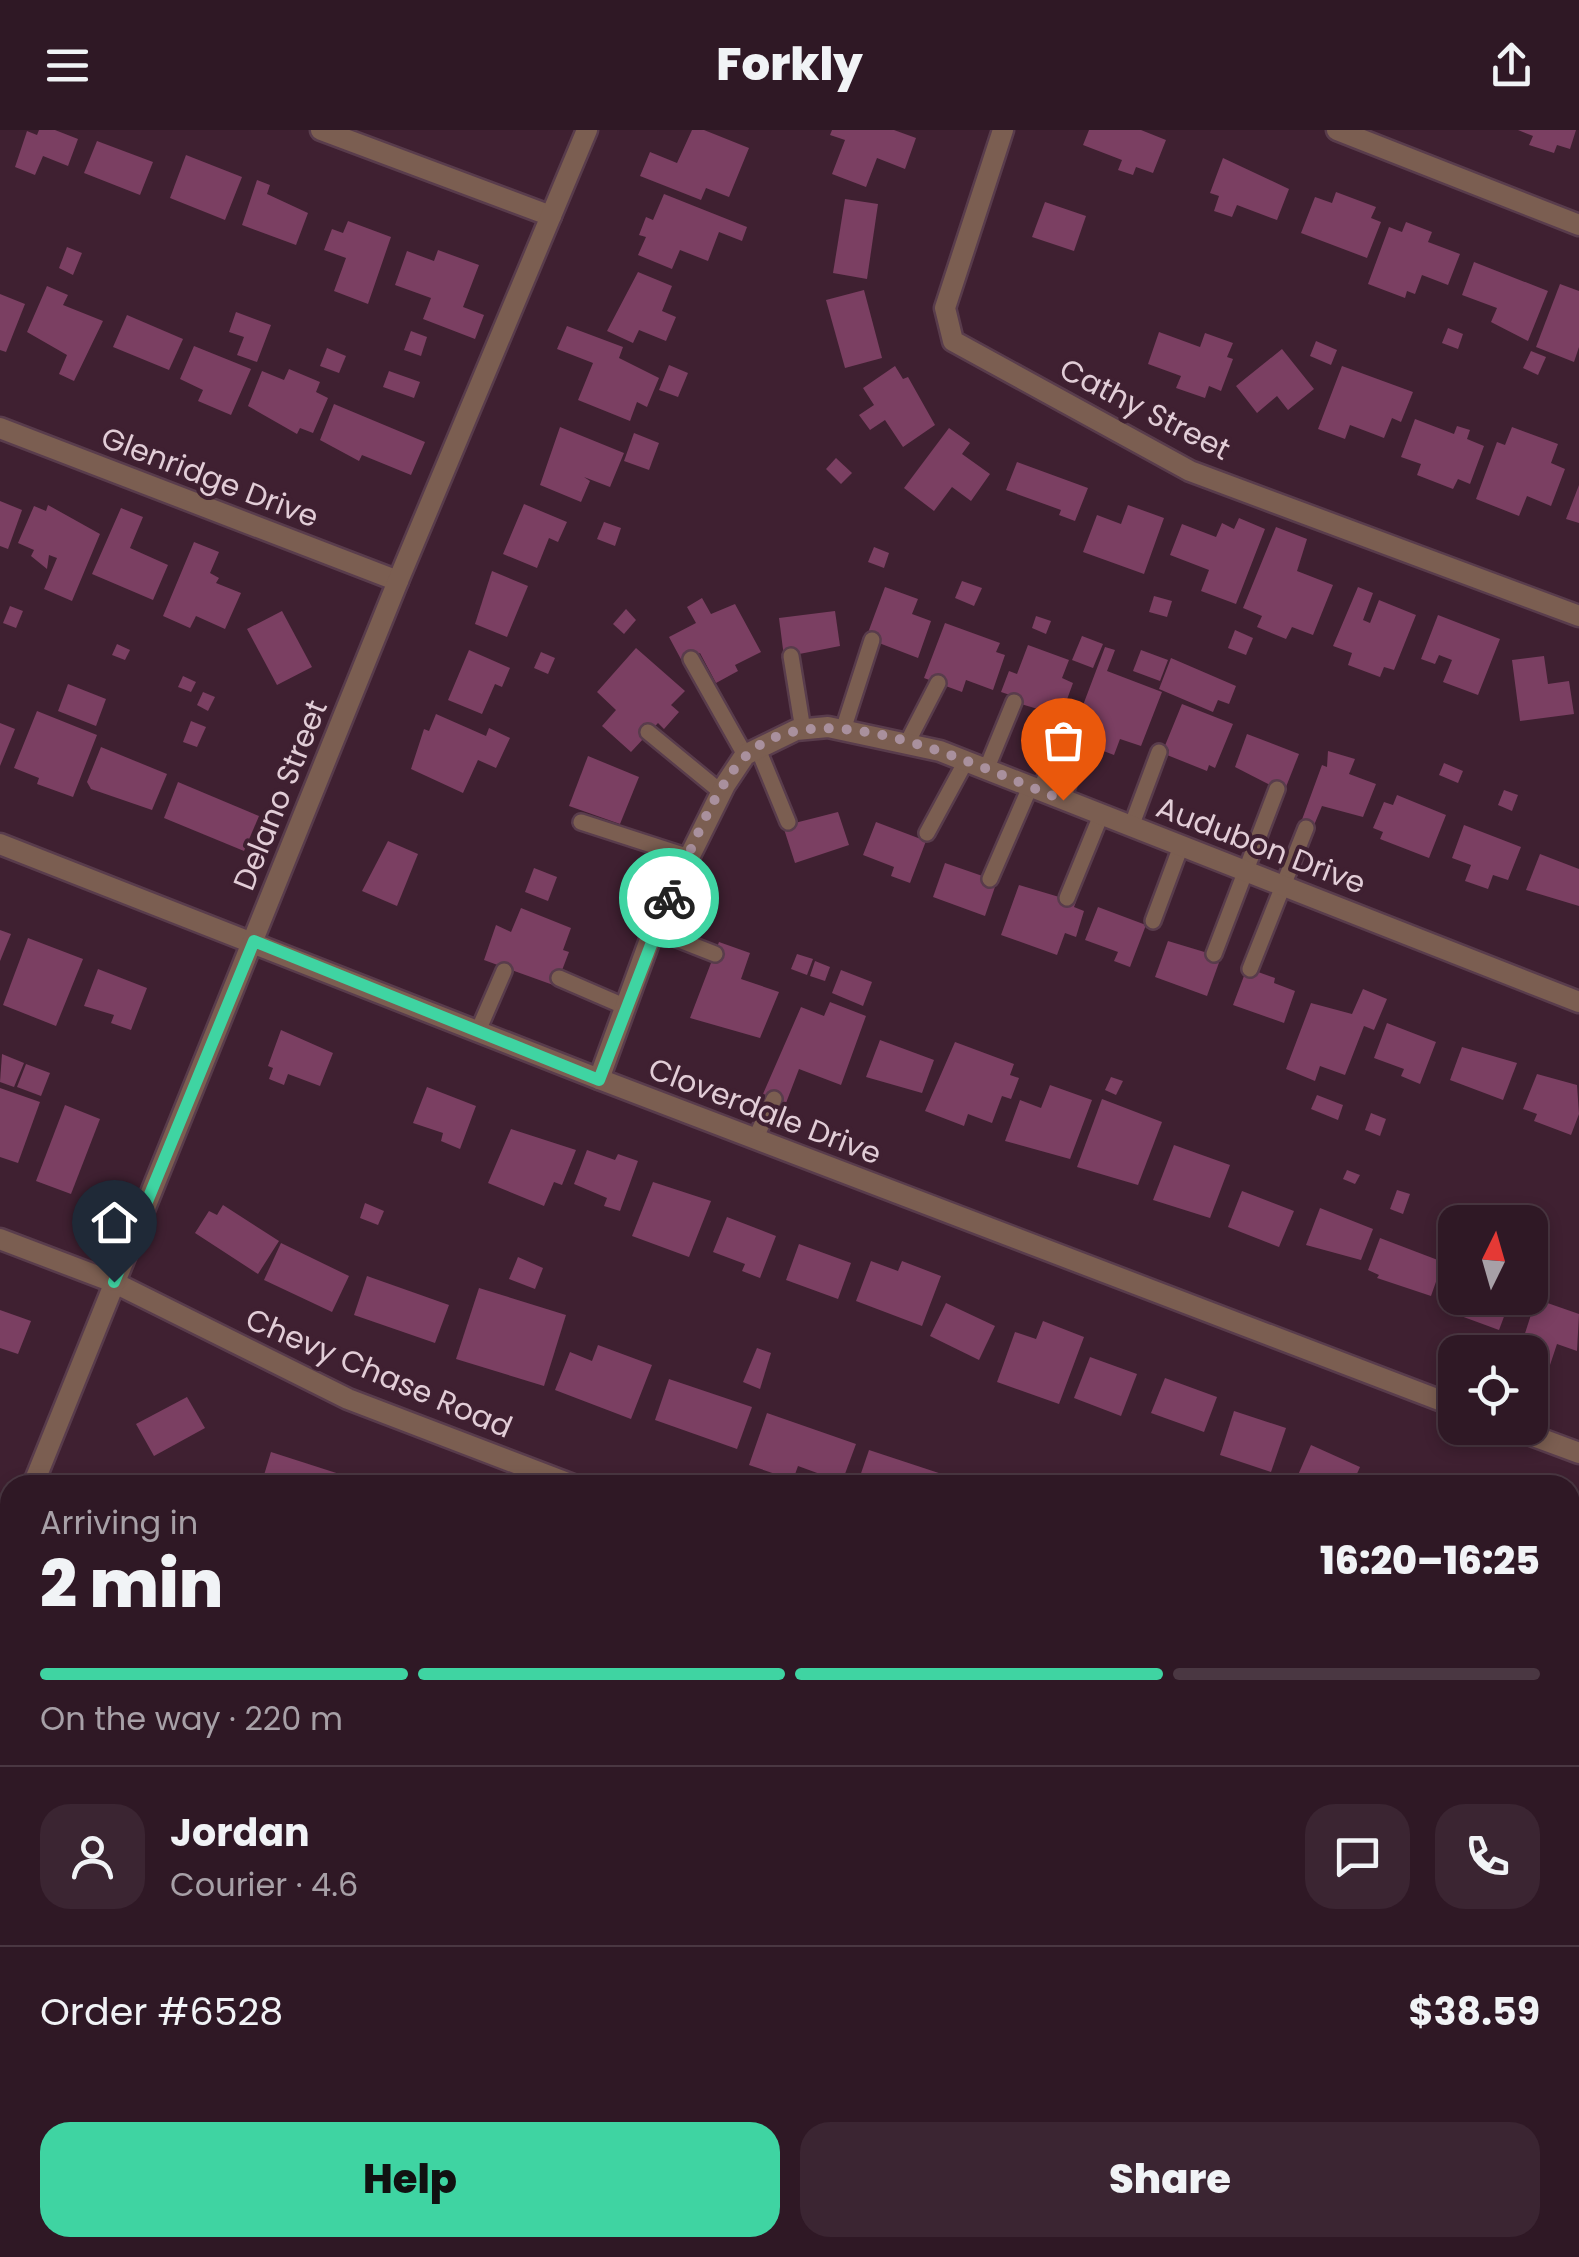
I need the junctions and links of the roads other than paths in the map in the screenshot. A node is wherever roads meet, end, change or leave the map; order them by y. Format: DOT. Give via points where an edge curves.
graph roads {
  1 [pos="321,130"];
  2 [pos="587,130"];
  3 [pos="1002,130"];
  4 [pos="1337,130"];
  5 [pos="552,216"];
  6 [pos="1579,225"];
  7 [pos="0,428"];
  8 [pos="398,581"];
  9 [pos="1579,616"];
  10 [pos="872,640"];
  11 [pos="791,656"];
  12 [pos="691,659"];
  13 [pos="938,683"];
  14 [pos="1014,702"];
  15 [pos="1069,716"];
  16 [pos="803,730"];
  17 [pos="843,730"];
  18 [pos="648,732"];
  19 [pos="1084,733"];
  20 [pos="907,743"];
  21 [pos="752,752"];
  22 [pos="1158,752"];
  23 [pos="976,766"];
  24 [pos="1276,788"];
  25 [pos="1035,789"];
  26 [pos="721,792"];
  27 [pos="1063,800"];
  28 [pos="1101,815"];
  29 [pos="581,822"];
  30 [pos="788,822"];
  31 [pos="1132,827"];
  32 [pos="1306,828"];
  33 [pos="927,833"];
  34 [pos="0,844"];
  35 [pos="1181,846"];
  36 [pos="689,857"];
  37 [pos="1245,871"];
  38 [pos="990,878"];
  39 [pos="1280,885"];
  40 [pos="1067,898"];
  41 [pos="1153,921"];
  42 [pos="654,930"];
  43 [pos="254,941"];
  44 [pos="715,954"];
  45 [pos="1214,954"];
  46 [pos="1250,969"];
  47 [pos="504,971"];
  48 [pos="559,978"];
  49 [pos="1579,1002"];
  50 [pos="626,1007"];
  51 [pos="478,1031"];
  52 [pos="599,1080"];
  53 [pos="774,1098"];
  54 [pos="755,1139"];
  55 [pos="0,1239"];
  56 [pos="114,1282"];
  57 [pos="1438,1400"];
  58 [pos="1548,1441"];
  59 [pos="1579,1453"];
  60 [pos="37,1475"];
  61 [pos="548,1475"];
  1 -- 5 [label="street"];
  2 -- 5 [label="street, Delano Street"];
  3 -- 9 [label="street, Cathy Street" via="944,308 953,341 1190,471"];
  4 -- 6 [label="street"];
  5 -- 8 [label="street, Delano Street"];
  7 -- 8 [label="street, Glenridge Drive"];
  8 -- 43 [label="street, Delano Street"];
  10 -- 17 [label="lane"];
  11 -- 16 [label="lane"];
  12 -- 21 [label="lane"];
  13 -- 20 [label="lane"];
  14 -- 23 [label="lane"];
  15 -- 25 [label="lane"];
  16 -- 17 [label="street, Audubon Drive"];
  16 -- 21 [label="street, Audubon Drive"];
  17 -- 20 [label="street, Audubon Drive"];
  18 -- 26 [label="lane"];
  19 -- 27 [label="lane"];
  20 -- 23 [label="street, Audubon Drive"];
  21 -- 26 [label="street"];
  21 -- 30 [label="lane"];
  22 -- 31 [label="lane"];
  23 -- 25 [label="street, Audubon Drive"];
  23 -- 33 [label="lane"];
  24 -- 37 [label="lane"];
  25 -- 27 [label="street, Audubon Drive"];
  25 -- 38 [label="lane"];
  26 -- 36 [label="street"];
  27 -- 28 [label="street, Audubon Drive"];
  28 -- 31 [label="street, Audubon Drive"];
  28 -- 40 [label="lane"];
  29 -- 36 [label="lane"];
  31 -- 35 [label="street, Audubon Drive"];
  32 -- 39 [label="lane"];
  34 -- 43 [label="street, Cloverdale Drive"];
  35 -- 37 [label="street, Audubon Drive"];
  35 -- 41 [label="lane"];
  36 -- 42 [label="street"];
  37 -- 39 [label="street, Audubon Drive"];
  37 -- 45 [label="lane"];
  39 -- 46 [label="lane"];
  39 -- 49 [label="street, Audubon Drive"];
  42 -- 44 [label="lane"];
  42 -- 50 [label="street"];
  43 -- 51 [label="street, Cloverdale Drive"];
  43 -- 56 [label="street, Delano Street"];
  47 -- 51 [label="lane"];
  48 -- 50 [label="lane"];
  50 -- 52 [label="street"];
  51 -- 52 [label="street, Cloverdale Drive"];
  52 -- 54 [label="street, Cloverdale Drive"];
  53 -- 54 [label="lane"];
  54 -- 57 [label="street, Cloverdale Drive"];
  55 -- 56 [label="street, Chevy Chase Road"];
  56 -- 60 [label="street, Delano Street"];
  56 -- 61 [label="street, Chevy Chase Road" via="348,1399"];
  58 -- 59 [label="street"];
}
